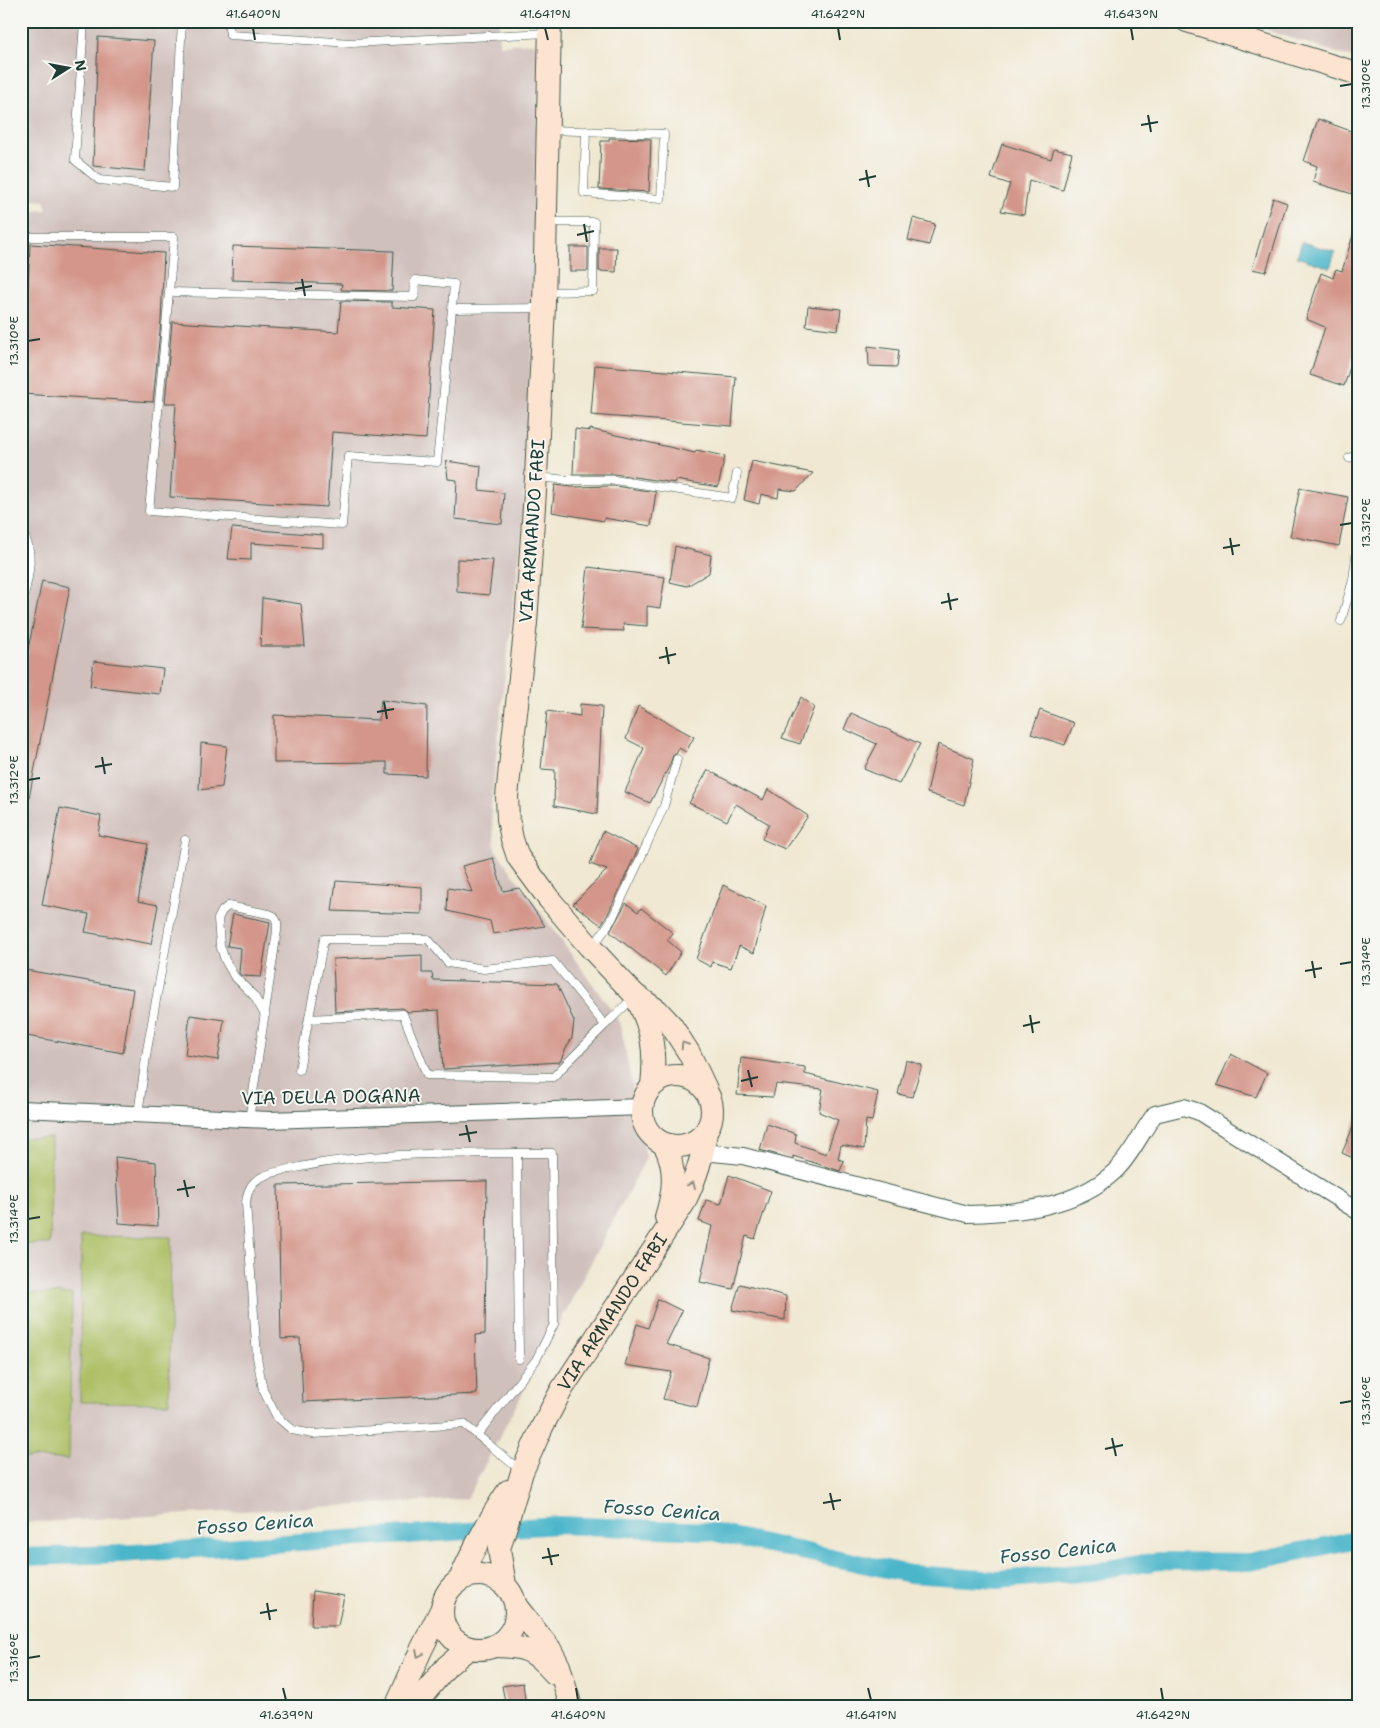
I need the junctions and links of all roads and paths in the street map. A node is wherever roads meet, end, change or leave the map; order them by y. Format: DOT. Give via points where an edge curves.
graph roads {
  1 [pos="84,21"];
  2 [pos="174,21"];
  3 [pos="228,21"];
  4 [pos="1187,21"];
  5 [pos="182,22"];
  6 [pos="550,27"];
  7 [pos="1359,74"];
  8 [pos="548,130"];
  9 [pos="586,131"];
  10 [pos="546,222"];
  11 [pos="21,237"];
  12 [pos="169,292"];
  13 [pos="544,300"];
  14 [pos="452,309"];
  15 [pos="1359,454"];
  16 [pos="1349,458"];
  17 [pos="737,473"];
  18 [pos="536,477"];
  19 [pos="21,531"];
  20 [pos="1359,534"];
  21 [pos="21,609"];
  22 [pos="1341,621"];
  23 [pos="678,759"];
  24 [pos="185,840"];
  25 [pos="591,948"];
  26 [pos="635,995"];
  27 [pos="265,1015"];
  28 [pos="309,1019"];
  29 [pos="605,1024"];
  30 [pos="298,1070"];
  31 [pos="652,1086"];
  32 [pos="706,1089"];
  33 [pos="642,1107"];
  34 [pos="21,1109"];
  35 [pos="138,1114"];
  36 [pos="249,1120"];
  37 [pos="704,1142"];
  38 [pos="664,1144"];
  39 [pos="517,1153"];
  40 [pos="1359,1212"];
  41 [pos="658,1242"];
  42 [pos="519,1359"];
  43 [pos="477,1435"];
  44 [pos="522,1472"];
  45 [pos="501,1510"];
  46 [pos="460,1579"];
  47 [pos="505,1585"];
  48 [pos="516,1606"];
  49 [pos="441,1610"];
  50 [pos="494,1646"];
  51 [pos="469,1648"];
  52 [pos="565,1685"];
  53 [pos="396,1707"];
  54 [pos="413,1707"];
  55 [pos="571,1707"];
  1 -- 5 [label="lane" via="75,160 98,180 173,187"];
  2 -- 5 [label="lane"];
  3 -- 6 [label="lane" via="230,35 351,43"];
  4 -- 7 [label="street"];
  6 -- 8 [label="street, VIA ARMANDO FABI"];
  8 -- 9 [label="lane"];
  8 -- 10 [label="street, VIA ARMANDO FABI"];
  9 -- 9 [label="lane" via="664,134 661,199 584,193"];
  10 -- 13 [label="street, VIA ARMANDO FABI"];
  10 -- 13 [label="lane" via="594,222 593,291"];
  11 -- 12 [label="lane" via="174,237"];
  12 -- 14 [label="lane" via="414,297 415,280 454,284"];
  12 -- 14 [label="lane" via="149,511 342,525 348,456 437,462"];
  13 -- 14 [label="lane"];
  13 -- 18 [label="street, VIA ARMANDO FABI"];
  15 -- 16 [label="lane"];
  17 -- 18 [label="lane" via="732,498 614,480"];
  18 -- 25 [label="street, VIA ARMANDO FABI" via="526,623 507,797 508,819 518,857"];
  19 -- 21 [label="lane" via="30,549"];
  20 -- 22 [label="lane" via="1353,580"];
  23 -- 25 [label="lane" via="664,806 643,853 612,919"];
  24 -- 35 [label="lane"];
  25 -- 26 [label="street, VIA ARMANDO FABI"];
  26 -- 29 [label="lane"];
  26 -- 31 [label="street" via="654,1044"];
  32 -- 26 [label="street, one-way" via="689,1053 670,1025 657,1010"];
  27 -- 27 [label="lane" via="277,922 269,914 228,906 218,919 225,960"];
  27 -- 36 [label="lane"];
  28 -- 29 [label="lane" via="403,1014 427,1075 553,1077"];
  28 -- 29 [label="lane" via="324,939 428,939 448,963 484,969 553,961"];
  28 -- 30 [label="lane"];
  31 -- 32 [label="street" via="673,1075 686,1076"];
  31 -- 33 [label="street"];
  32 -- 37 [label="street" via="713,1111"];
  33 -- 36 [label="street, VIA DELLA DOGANA"];
  33 -- 38 [label="street" via="647,1129"];
  34 -- 35 [label="street, VIA DELLA DOGANA"];
  35 -- 36 [label="street, VIA DELLA DOGANA"];
  37 -- 38 [label="street" via="697,1140 676,1146"];
  37 -- 40 [label="street" via="743,1156 968,1214 994,1213 1063,1201 1088,1190 1115,1171 1154,1114 1184,1107 1199,1112"];
  41 -- 37 [label="street, VIA ARMANDO FABI, one-way" via="684,1203 695,1179"];
  38 -- 41 [label="street" via="670,1156 674,1180 672,1198"];
  39 -- 42 [label="lane"];
  39 -- 43 [label="lane" via="552,1153 554,1324 536,1360"];
  39 -- 43 [label="lane" via="392,1154 322,1162 259,1178 247,1190 257,1357 263,1390 277,1417 292,1430 313,1434 464,1424"];
  41 -- 44 [label="street, VIA ARMANDO FABI" via="562,1389"];
  43 -- 44 [label="lane"];
  44 -- 45 [label="street, VIA ARMANDO FABI"];
  45 -- 46 [label="street, VIA ARMANDO FABI" via="473,1549"];
  45 -- 47 [label="street, VIA ARMANDO FABI" via="498,1549"];
  46 -- 47 [label="street" via="484,1575"];
  46 -- 49 [label="street" via="444,1597"];
  47 -- 48 [label="street"];
  48 -- 50 [label="street" via="512,1630 505,1640"];
  48 -- 52 [label="street" via="550,1649"];
  49 -- 51 [label="street" via="442,1623 448,1634 457,1644"];
  49 -- 53 [label="street, one-way"];
  50 -- 51 [label="street" via="483,1650"];
  50 -- 52 [label="street" via="531,1652"];
  51 -- 54 [label="street" via="446,1666"];
  52 -- 55 [label="street"];
}
